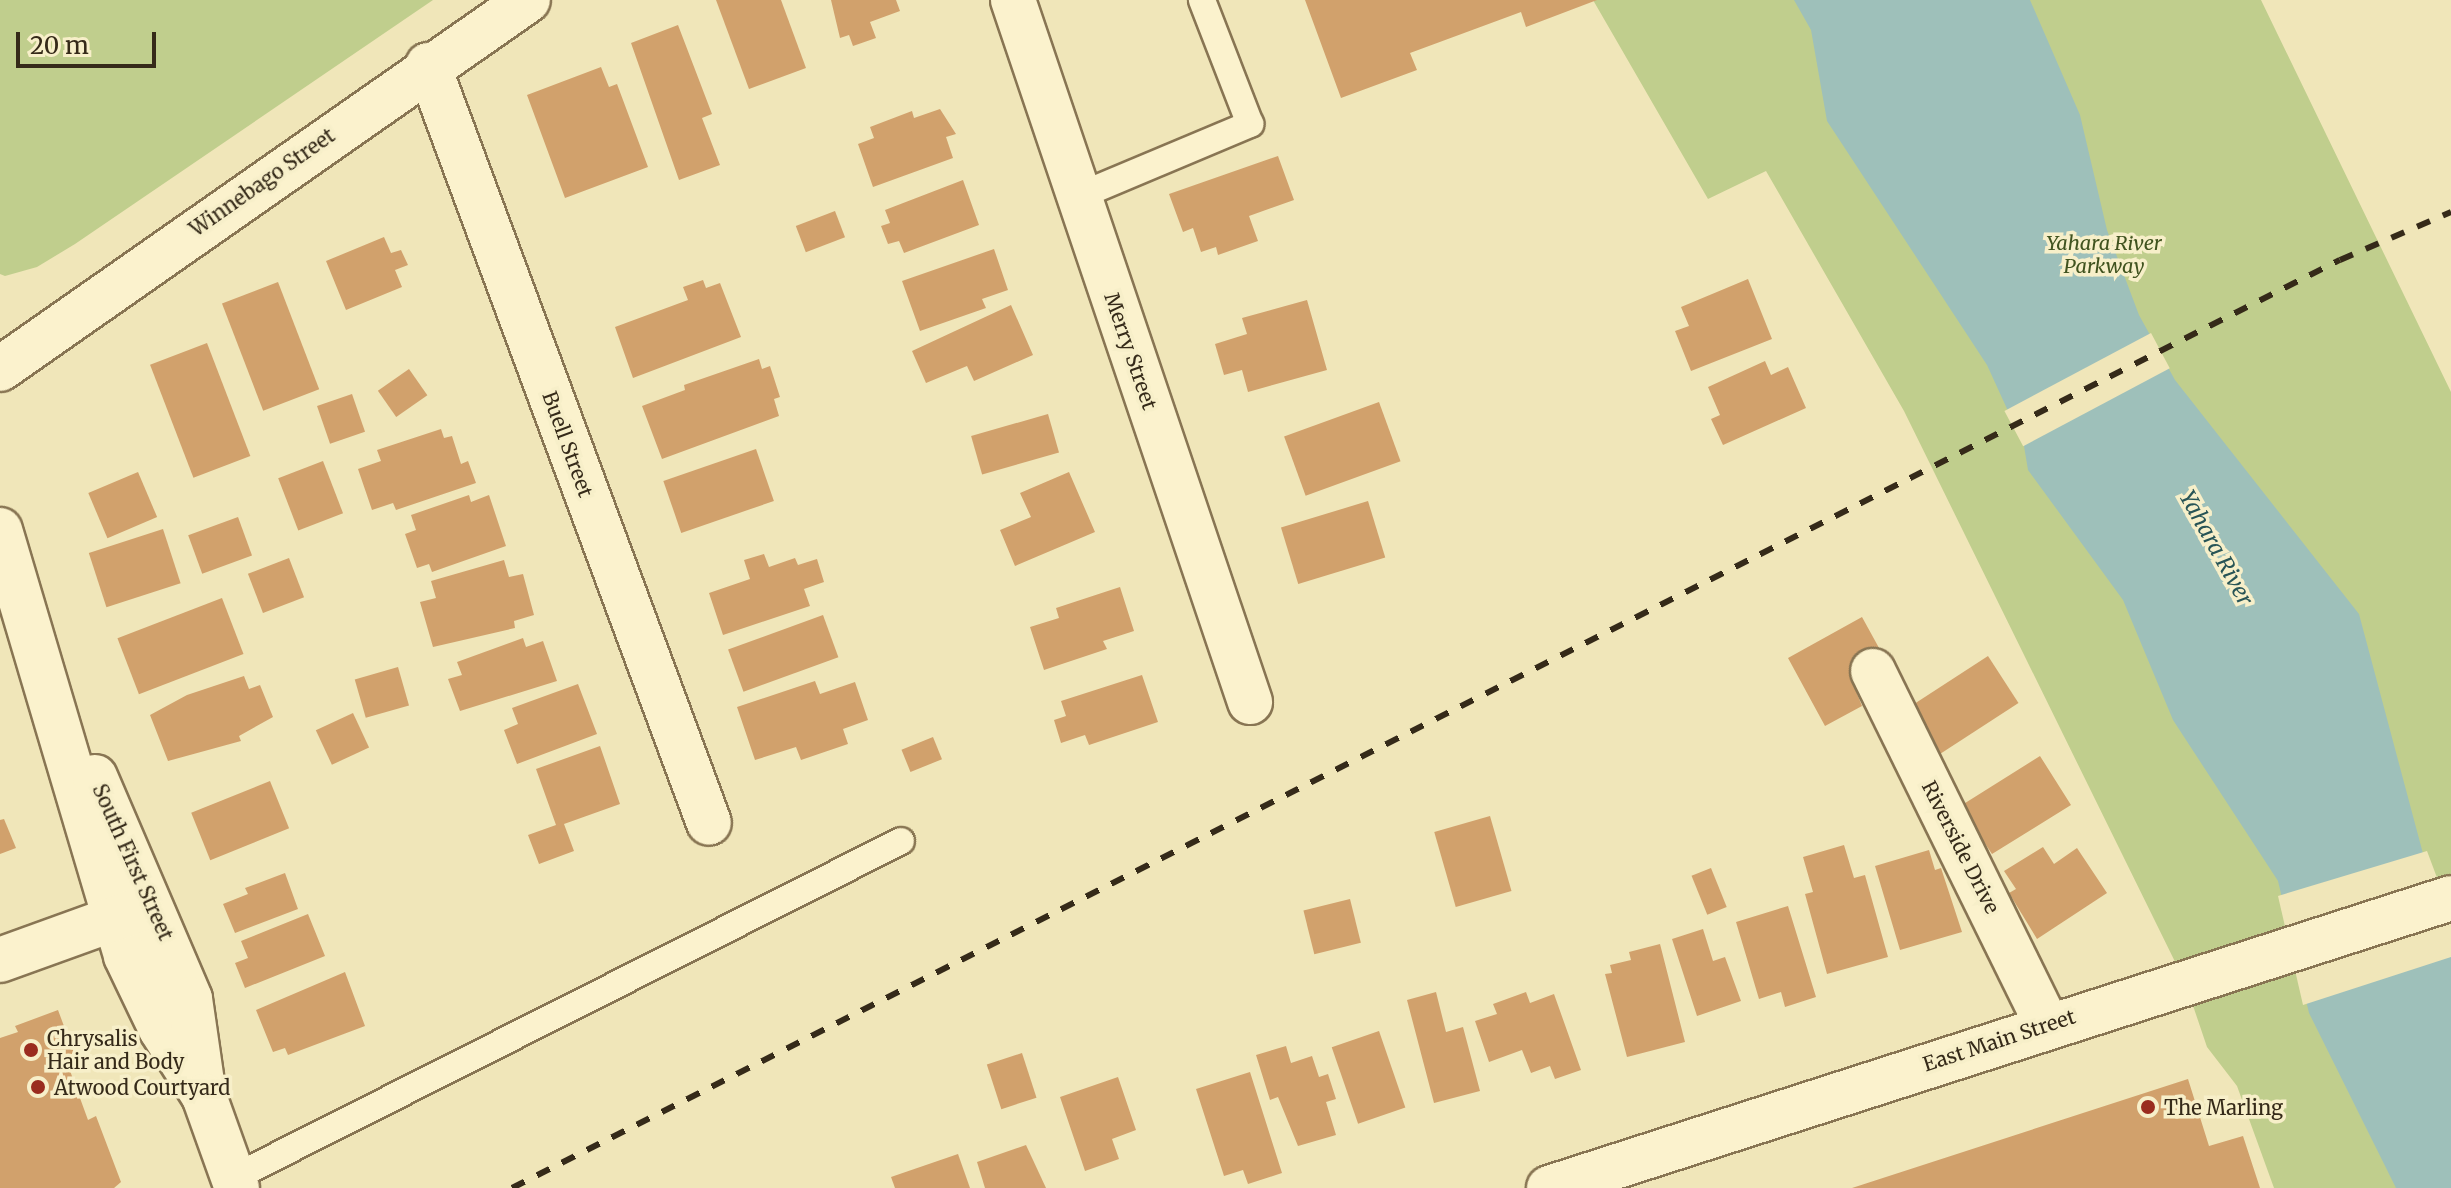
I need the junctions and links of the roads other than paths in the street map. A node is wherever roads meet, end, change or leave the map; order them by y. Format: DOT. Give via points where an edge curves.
graph roads {
  1 [pos="528,0"];
  2 [pos="1013,0"];
  3 [pos="1202,0"];
  4 [pos="428,65"];
  5 [pos="1079,196"];
  6 [pos="0,369"];
  7 [pos="0,530"];
  8 [pos="1873,671"];
  9 [pos="1250,702"];
  10 [pos="709,823"];
  11 [pos="901,841"];
  12 [pos="2451,898"];
  13 [pos="133,912"];
  14 [pos="0,960"];
  15 [pos="2047,1024"];
  16 [pos="235,1183"];
  17 [pos="1549,1188"];
  1 -- 4 [label="street, Winnebago Street"];
  2 -- 5 [label="street, Merry Street"];
  3 -- 5 [label="lane" via="1250,124"];
  4 -- 6 [label="street, Winnebago Street"];
  4 -- 10 [label="street, Buell Street"];
  5 -- 9 [label="street, Merry Street"];
  7 -- 13 [label="street, South First Street" via="32,637"];
  8 -- 15 [label="street, Riverside Drive"];
  11 -- 16 [label="lane"];
  12 -- 15 [label="street, East Main Street" via="2267,960"];
  13 -- 14 [label="street"];
  13 -- 16 [label="street, South First Street" via="161,1029 204,1096"];
  15 -- 17 [label="street, East Main Street"];
}
